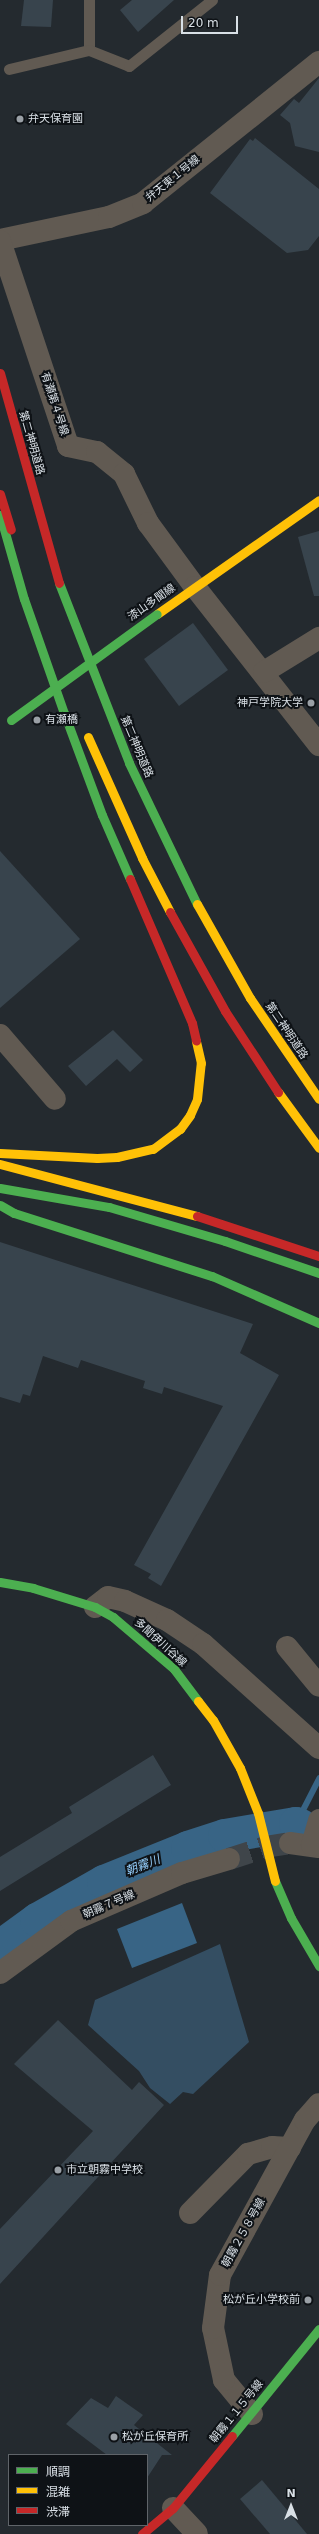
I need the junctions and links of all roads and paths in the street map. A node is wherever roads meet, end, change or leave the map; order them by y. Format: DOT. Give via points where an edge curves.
graph roads {
  1 [pos="89,0"];
  2 [pos="212,0"];
  3 [pos="89,50"];
  4 [pos="319,62"];
  5 [pos="9,69"];
  6 [pos="0,240"];
  7 [pos="0,373"];
  8 [pos="0,494"];
  9 [pos="319,500"];
  10 [pos="0,515"];
  11 [pos="31,587"];
  12 [pos="195,587"];
  13 [pos="319,638"];
  14 [pos="62,671"];
  15 [pos="264,672"];
  16 [pos="69,693"];
  17 [pos="9,722"];
  18 [pos="84,727"];
  19 [pos="319,745"];
  20 [pos="0,1034"];
  21 [pos="54,1099"];
  22 [pos="319,1099"];
  23 [pos="319,1148"];
  24 [pos="0,1153"];
  25 [pos="0,1164"];
  26 [pos="0,1188"];
  27 [pos="0,1205"];
  28 [pos="319,1256"];
  29 [pos="319,1273"];
  30 [pos="319,1323"];
  31 [pos="0,1582"];
  32 [pos="95,1607"];
  33 [pos="287,1647"];
  34 [pos="319,1686"];
  35 [pos="319,1748"];
  36 [pos="319,1820"];
  37 [pos="290,1843"];
  38 [pos="315,1846"];
  39 [pos="229,1860"];
  40 [pos="319,1966"];
  41 [pos="0,1973"];
  42 [pos="319,2104"];
  43 [pos="290,2148"];
  44 [pos="190,2213"];
  45 [pos="319,2329"];
  46 [pos="252,2414"];
  47 [pos="173,2508"];
  48 [pos="142,2534"];
  49 [pos="197,2534"];
  1 -- 3 [label="lane"];
  2 -- 3 [label="lane" via="129,66"];
  3 -- 5 [label="lane"];
  4 -- 6 [label="street, 弁天東１号線" via="144,203 109,217"];
  6 -- 12 [label="street, 有瀬第４号線" via="68,446 97,452 124,474 148,523"];
  7 -- 22 [label="main road, 第二神明道路" via="59,584 129,763 205,920 250,998"];
  8 -- 11 [label="main road"];
  9 -- 12 [label="main road, 漆山多聞線"];
  10 -- 24 [label="main road" via="24,599 64,713 102,815 192,1023 201,1063 198,1093 190,1115 180,1129 153,1149 117,1157 97,1158"];
  12 -- 15 [label="street"];
  12 -- 17 [label="main road, 漆山多聞線, bridge"];
  13 -- 15 [label="street"];
  14 -- 16 [label="main road"];
  15 -- 19 [label="street"];
  18 -- 23 [label="main road" via="142,858 180,933 225,1011"];
  20 -- 21 [label="street"];
  25 -- 28 [label="main road" via="169,1207"];
  26 -- 29 [label="main road" via="108,1207 225,1241"];
  27 -- 30 [label="main road" via="14,1213 212,1276"];
  31 -- 32 [label="main road, 多聞伊川谷線" via="33,1588"];
  32 -- 35 [label="street" via="108,1597 167,1620 203,1644"];
  32 -- 40 [label="main road, 多聞伊川谷線, bridge" via="114,1617 174,1669 213,1720 240,1768 258,1813 275,1881 291,1918"];
  33 -- 34 [label="street"];
  36 -- 38 [label="street"];
  37 -- 38 [label="street"];
  39 -- 41 [label="street, 朝霧７号線" via="182,1873 72,1921"];
  42 -- 43 [label="street, 朝霧２５８号線" via="305,2120"];
  43 -- 44 [label="street" via="272,2147 248,2154"];
  43 -- 46 [label="street, 朝霧２５８号線" via="220,2275 213,2328 224,2380"];
  45 -- 46 [label="main road, 朝霧１１５号線"];
  46 -- 47 [label="main road, 朝霧１１５号線"];
  47 -- 48 [label="main road, 朝霧１１５号線"];
  47 -- 49 [label="street"];
}
